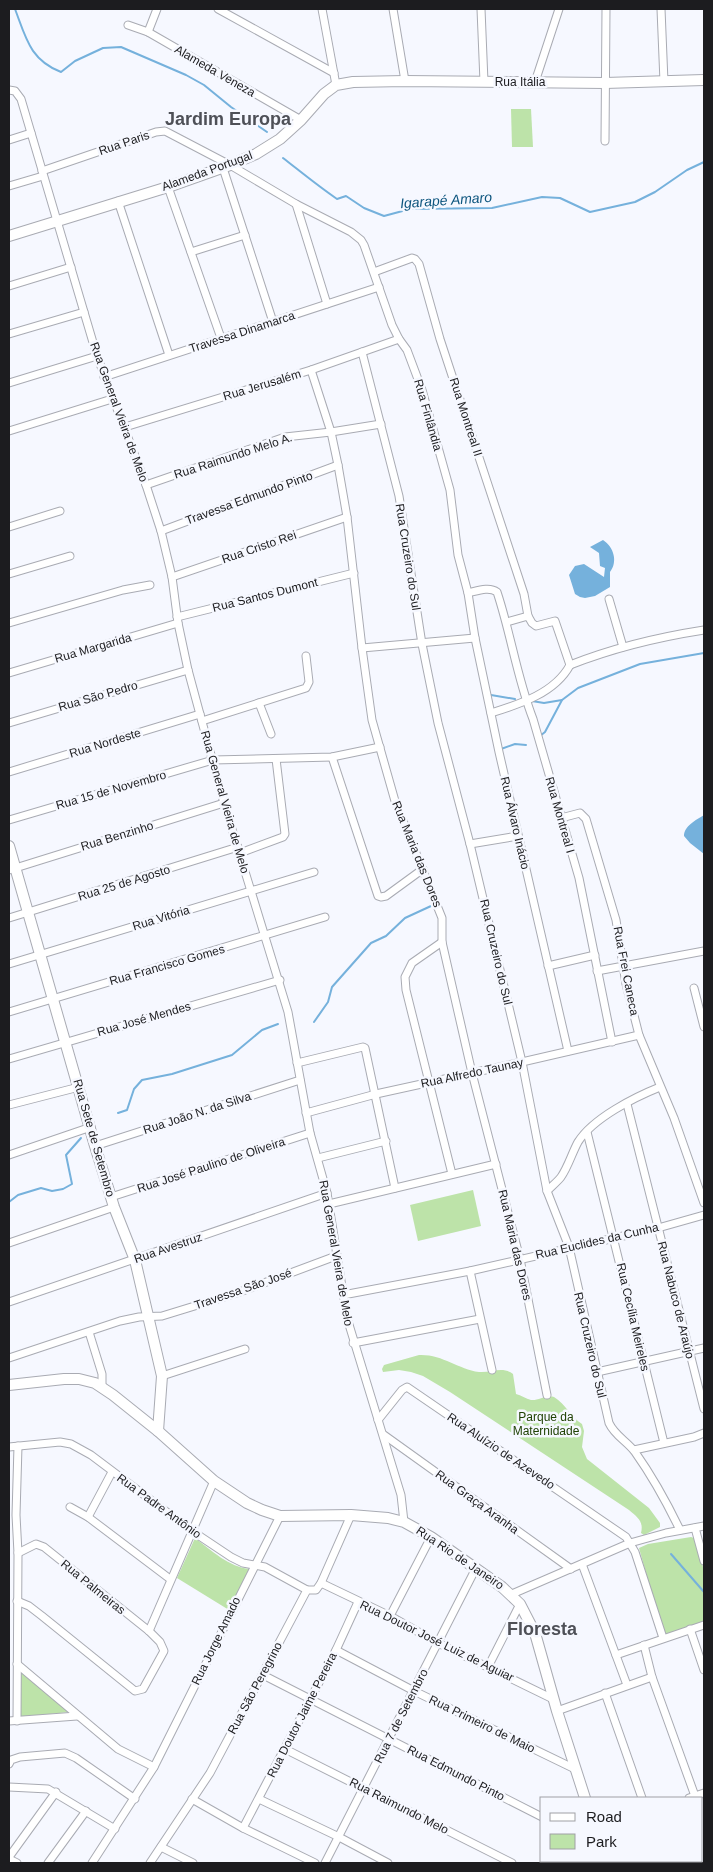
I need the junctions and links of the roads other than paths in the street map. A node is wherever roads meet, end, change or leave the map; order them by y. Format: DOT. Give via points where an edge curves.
graph roads {
  1 [pos="157,9"];
  2 [pos="218,9"];
  3 [pos="322,9"];
  4 [pos="393,9"];
  5 [pos="481,9"];
  6 [pos="559,9"];
  7 [pos="606,9"];
  8 [pos="661,9"];
  9 [pos="128,26"];
  10 [pos="148,32"];
  11 [pos="334,73"];
  12 [pos="704,80"];
  13 [pos="406,81"];
  14 [pos="484,82"];
  15 [pos="535,82"];
  16 [pos="664,82"];
  17 [pos="605,83"];
  18 [pos="336,85"];
  19 [pos="12,90"];
  20 [pos="301,120"];
  21 [pos="31,133"];
  22 [pos="9,140"];
  23 [pos="605,142"];
  24 [pos="226,167"];
  25 [pos="42,173"];
  26 [pos="9,186"];
  27 [pos="168,187"];
  28 [pos="118,202"];
  29 [pos="296,204"];
  30 [pos="57,222"];
  31 [pos="245,235"];
  32 [pos="9,236"];
  33 [pos="364,244"];
  34 [pos="191,252"];
  35 [pos="71,267"];
  36 [pos="374,272"];
  37 [pos="9,286"];
  38 [pos="379,288"];
  39 [pos="327,304"];
  40 [pos="84,312"];
  41 [pos="273,322"];
  42 [pos="9,334"];
  43 [pos="221,338"];
  44 [pos="399,339"];
  45 [pos="362,352"];
  46 [pos="169,355"];
  47 [pos="97,356"];
  48 [pos="311,370"];
  49 [pos="104,377"];
  50 [pos="9,383"];
  51 [pos="112,399"];
  52 [pos="381,424"];
  53 [pos="125,428"];
  54 [pos="9,431"];
  55 [pos="331,432"];
  56 [pos="338,465"];
  57 [pos="146,485"];
  58 [pos="60,511"];
  59 [pos="346,516"];
  60 [pos="9,527"];
  61 [pos="161,531"];
  62 [pos="70,556"];
  63 [pos="354,573"];
  64 [pos="9,574"];
  65 [pos="172,577"];
  66 [pos="150,585"];
  67 [pos="468,593"];
  68 [pos="609,600"];
  69 [pos="528,616"];
  70 [pos="177,620"];
  71 [pos="507,622"];
  72 [pos="9,623"];
  73 [pos="704,630"];
  74 [pos="475,638"];
  75 [pos="422,644"];
  76 [pos="362,648"];
  77 [pos="623,648"];
  78 [pos="306,656"];
  79 [pos="570,665"];
  80 [pos="188,670"];
  81 [pos="9,673"];
  82 [pos="526,702"];
  83 [pos="259,703"];
  84 [pos="491,713"];
  85 [pos="201,717"];
  86 [pos="9,723"];
  87 [pos="271,734"];
  88 [pos="380,747"];
  89 [pos="332,757"];
  90 [pos="276,759"];
  91 [pos="213,760"];
  92 [pos="9,772"];
  93 [pos="224,803"];
  94 [pos="561,818"];
  95 [pos="9,820"];
  96 [pos="518,836"];
  97 [pos="470,844"];
  98 [pos="9,846"];
  99 [pos="239,850"];
  100 [pos="12,869"];
  101 [pos="423,869"];
  102 [pos="314,872"];
  103 [pos="251,891"];
  104 [pos="28,912"];
  105 [pos="325,917"];
  106 [pos="9,918"];
  107 [pos="266,936"];
  108 [pos="442,942"];
  109 [pos="704,951"];
  110 [pos="41,955"];
  111 [pos="595,955"];
  112 [pos="9,964"];
  113 [pos="623,965"];
  114 [pos="548,966"];
  115 [pos="597,971"];
  116 [pos="280,980"];
  117 [pos="694,988"];
  118 [pos="54,998"];
  119 [pos="9,1012"];
  120 [pos="702,1012"];
  121 [pos="704,1028"];
  122 [pos="639,1035"];
  123 [pos="66,1042"];
  124 [pos="612,1042"];
  125 [pos="568,1051"];
  126 [pos="9,1059"];
  127 [pos="522,1062"];
  128 [pos="297,1063"];
  129 [pos="472,1073"];
  130 [pos="300,1080"];
  131 [pos="429,1082"];
  132 [pos="79,1086"];
  133 [pos="660,1086"];
  134 [pos="376,1094"];
  135 [pos="627,1104"];
  136 [pos="9,1106"];
  137 [pos="306,1113"];
  138 [pos="91,1128"];
  139 [pos="587,1132"];
  140 [pos="310,1133"];
  141 [pos="386,1141"];
  142 [pos="95,1146"];
  143 [pos="9,1155"];
  144 [pos="318,1158"];
  145 [pos="496,1164"];
  146 [pos="452,1174"];
  147 [pos="395,1188"];
  148 [pos="548,1191"];
  149 [pos="327,1193"];
  150 [pos="111,1197"];
  151 [pos="704,1203"];
  152 [pos="329,1204"];
  153 [pos="114,1207"];
  154 [pos="704,1215"];
  155 [pos="658,1228"];
  156 [pos="614,1237"];
  157 [pos="9,1243"];
  158 [pos="569,1247"];
  159 [pos="336,1256"];
  160 [pos="520,1259"];
  161 [pos="135,1260"];
  162 [pos="470,1271"];
  163 [pos="343,1295"];
  164 [pos="9,1302"];
  165 [pos="148,1317"];
  166 [pos="480,1319"];
  167 [pos="89,1332"];
  168 [pos="353,1343"];
  169 [pos="704,1348"];
  170 [pos="245,1349"];
  171 [pos="689,1352"];
  172 [pos="9,1358"];
  173 [pos="643,1361"];
  174 [pos="492,1370"];
  175 [pos="597,1372"];
  176 [pos="162,1376"];
  177 [pos="9,1385"];
  178 [pos="102,1387"];
  179 [pos="547,1394"];
  180 [pos="704,1409"];
  181 [pos="378,1420"];
  182 [pos="158,1431"];
  183 [pos="704,1433"];
  184 [pos="384,1435"];
  185 [pos="664,1443"];
  186 [pos="18,1446"];
  187 [pos="9,1447"];
  188 [pos="634,1450"];
  189 [pos="112,1472"];
  190 [pos="214,1481"];
  191 [pos="70,1507"];
  192 [pos="351,1515"];
  193 [pos="280,1516"];
  194 [pos="88,1517"];
  195 [pos="404,1522"];
  196 [pos="704,1526"];
  197 [pos="695,1528"];
  198 [pos="680,1530"];
  199 [pos="192,1531"];
  200 [pos="431,1537"];
  201 [pos="630,1543"];
  202 [pos="18,1553"];
  203 [pos="704,1561"];
  204 [pos="582,1564"];
  205 [pos="254,1566"];
  206 [pos="476,1568"];
  207 [pos="571,1569"];
  208 [pos="170,1579"];
  209 [pos="321,1583"];
  210 [pos="307,1590"];
  211 [pos="512,1594"];
  212 [pos="17,1601"];
  213 [pos="358,1602"];
  214 [pos="520,1604"];
  215 [pos="390,1616"];
  216 [pos="704,1624"];
  217 [pos="690,1629"];
  218 [pos="149,1632"];
  219 [pos="663,1638"];
  220 [pos="438,1643"];
  221 [pos="644,1645"];
  222 [pos="336,1650"];
  223 [pos="616,1655"];
  224 [pos="17,1664"];
  225 [pos="488,1667"];
  226 [pos="704,1670"];
  227 [pos="263,1675"];
  228 [pos="652,1677"];
  229 [pos="627,1685"];
  230 [pos="414,1691"];
  231 [pos="604,1693"];
  232 [pos="310,1698"];
  233 [pos="553,1699"];
  234 [pos="556,1711"];
  235 [pos="77,1716"];
  236 [pos="13,1721"];
  237 [pos="389,1739"];
  238 [pos="285,1749"];
  239 [pos="9,1764"];
  240 [pos="154,1767"];
  241 [pos="575,1769"];
  242 [pos="9,1787"];
  243 [pos="364,1788"];
  244 [pos="56,1792"];
  245 [pos="704,1793"];
  246 [pos="585,1797"];
  247 [pos="642,1797"];
  248 [pos="692,1797"];
  249 [pos="259,1798"];
  250 [pos="135,1799"];
  251 [pos="192,1800"];
  252 [pos="86,1811"];
  253 [pos="540,1817"];
  254 [pos="243,1828"];
  255 [pos="115,1829"];
  256 [pos="339,1837"];
  257 [pos="161,1847"];
  258 [pos="9,1858"];
  259 [pos="385,1862"];
  260 [pos="17,1863"];
  261 [pos="48,1863"];
  262 [pos="92,1863"];
  263 [pos="150,1863"];
  264 [pos="193,1863"];
  265 [pos="316,1863"];
  266 [pos="325,1863"];
  267 [pos="512,1863"];
  1 -- 10 [label="street"];
  2 -- 11 [label="street"];
  3 -- 11 [label="street"];
  4 -- 13 [label="street"];
  5 -- 14 [label="street"];
  6 -- 15 [label="street"];
  7 -- 17 [label="street"];
  8 -- 16 [label="street"];
  9 -- 10 [label="street, Alameda Veneza"];
  10 -- 20 [label="street, Alameda Veneza"];
  11 -- 18 [label="street"];
  12 -- 16 [label="street, Rua Itália"];
  13 -- 14 [label="street, Rua Itália"];
  13 -- 18 [label="street, Rua Itália"];
  14 -- 15 [label="street, Rua Itália"];
  15 -- 17 [label="street, Rua Itália"];
  16 -- 17 [label="street, Rua Itália"];
  17 -- 23 [label="street"];
  18 -- 20 [label="street, Alameda Portugal"];
  19 -- 21 [label="street, Rua General Vieira de Melo" via="21,99"];
  20 -- 24 [label="street, Alameda Portugal" via="268,148"];
  21 -- 22 [label="street"];
  21 -- 25 [label="street, Rua General Vieira de Melo"];
  24 -- 25 [label="street, Rua Paris" via="171,133 161,131"];
  24 -- 27 [label="street, Alameda Portugal"];
  24 -- 29 [label="street, Rua Paris"];
  24 -- 31 [label="street"];
  25 -- 26 [label="street, Rua Paris"];
  25 -- 30 [label="street, Rua General Vieira de Melo"];
  27 -- 28 [label="street, Alameda Portugal"];
  27 -- 34 [label="street"];
  28 -- 30 [label="street, Alameda Portugal"];
  28 -- 46 [label="street"];
  29 -- 33 [label="street, Rua Paris" via="351,232"];
  29 -- 39 [label="street"];
  30 -- 32 [label="street, Alameda Portugal"];
  30 -- 35 [label="street, Rua General Vieira de Melo"];
  31 -- 34 [label="street"];
  31 -- 41 [label="street"];
  33 -- 36 [label="street, Rua Finlândia"];
  34 -- 43 [label="street"];
  35 -- 37 [label="street"];
  35 -- 40 [label="street, Rua General Vieira de Melo"];
  36 -- 38 [label="street, Rua Finlândia"];
  36 -- 69 [label="street, Rua Montreal II" via="412,258 419,264 440,339 524,594"];
  38 -- 39 [label="street, Travessa Dinamarca"];
  38 -- 44 [label="street, Rua Finlândia"];
  39 -- 41 [label="street, Travessa Dinamarca"];
  40 -- 42 [label="street"];
  40 -- 47 [label="street, Rua General Vieira de Melo"];
  41 -- 43 [label="street, Travessa Dinamarca"];
  43 -- 46 [label="street, Travessa Dinamarca"];
  44 -- 45 [label="street, Rua Jerusalém"];
  44 -- 67 [label="street, Rua Finlândia" via="407,350 422,390 450,490 458,555"];
  45 -- 48 [label="street, Rua Jerusalém"];
  45 -- 52 [label="street, Rua Cruzeiro do Sul"];
  46 -- 49 [label="street, Travessa Dinamarca"];
  47 -- 49 [label="street, Rua General Vieira de Melo"];
  47 -- 50 [label="street"];
  48 -- 53 [label="street, Rua Jerusalém"];
  48 -- 55 [label="street, Rua Maria das Dores"];
  49 -- 51 [label="street, Rua General Vieira de Melo"];
  51 -- 53 [label="street, Rua General Vieira de Melo"];
  51 -- 54 [label="street"];
  52 -- 55 [label="street, Rua Raimundo Melo A."];
  52 -- 75 [label="street, Rua Cruzeiro do Sul" via="399,496"];
  53 -- 57 [label="street, Rua General Vieira de Melo"];
  55 -- 56 [label="street, Rua Maria das Dores"];
  55 -- 57 [label="street, Rua Raimundo Melo A." via="285,436"];
  56 -- 59 [label="street, Rua Maria das Dores"];
  56 -- 61 [label="street, Travessa Edmundo Pinto"];
  57 -- 61 [label="street, Rua General Vieira de Melo"];
  58 -- 60 [label="street"];
  59 -- 63 [label="street, Rua Maria das Dores"];
  59 -- 65 [label="street, Rua Cristo Rei"];
  61 -- 65 [label="street, Rua General Vieira de Melo"];
  62 -- 64 [label="street"];
  63 -- 70 [label="street, Rua Santos Dumont"];
  63 -- 76 [label="street, Rua Maria das Dores"];
  65 -- 70 [label="street, Rua General Vieira de Melo"];
  66 -- 72 [label="street"];
  67 -- 71 [label="street, Rua Montreal I" via="489,589 497,592"];
  67 -- 74 [label="street, Rua Álvaro Inácio"];
  68 -- 77 [label="street"];
  69 -- 71 [label="street"];
  69 -- 79 [label="street" via="536,626 555,621"];
  70 -- 80 [label="street, Rua General Vieira de Melo"];
  70 -- 81 [label="street, Rua Margarida"];
  71 -- 82 [label="street, Rua Montreal I"];
  73 -- 77 [label="street"];
  74 -- 75 [label="street"];
  74 -- 84 [label="street, Rua Álvaro Inácio"];
  75 -- 76 [label="street"];
  75 -- 97 [label="street, Rua Cruzeiro do Sul" via="438,723"];
  76 -- 88 [label="street, Rua Maria das Dores" via="372,720"];
  77 -- 79 [label="street"];
  78 -- 83 [label="street, Rua Nordeste" via="309,682 306,688"];
  79 -- 82 [label="street" via="558,680"];
  80 -- 85 [label="street, Rua General Vieira de Melo"];
  80 -- 86 [label="street, Rua São Pedro"];
  82 -- 84 [label="street"];
  82 -- 94 [label="street, Rua Montreal I"];
  83 -- 85 [label="street, Rua Nordeste"];
  83 -- 87 [label="street"];
  84 -- 96 [label="street, Rua Álvaro Inácio"];
  85 -- 91 [label="street, Rua General Vieira de Melo"];
  85 -- 92 [label="street, Rua Nordeste"];
  88 -- 89 [label="street, Rua 15 de Novembro"];
  88 -- 101 [label="street, Rua Maria das Dores" via="395,801"];
  89 -- 90 [label="street, Rua 15 de Novembro"];
  89 -- 101 [label="street" via="378,896 386,896"];
  90 -- 91 [label="street, Rua 15 de Novembro"];
  90 -- 99 [label="street, Rua 25 de Agosto" via="285,834"];
  91 -- 93 [label="street, Rua General Vieira de Melo"];
  91 -- 95 [label="street, Rua 15 de Novembro"];
  93 -- 99 [label="street, Rua General Vieira de Melo"];
  93 -- 100 [label="street, Rua Benzinho"];
  94 -- 111 [label="street, Rua Montreal I" via="579,878"];
  94 -- 113 [label="street, Rua Frei Caneca" via="580,814 586,820 616,920"];
  96 -- 97 [label="street"];
  96 -- 114 [label="street, Rua Álvaro Inácio"];
  97 -- 127 [label="street, Rua Cruzeiro do Sul"];
  98 -- 100 [label="street, Rua Sete de Setembro"];
  99 -- 103 [label="street, Rua General Vieira de Melo"];
  99 -- 104 [label="street, Rua 25 de Agosto"];
  100 -- 104 [label="street, Rua Sete de Setembro"];
  101 -- 108 [label="street, Rua Maria das Dores" via="442,918"];
  102 -- 103 [label="street, Rua Vitória"];
  103 -- 107 [label="street, Rua General Vieira de Melo"];
  103 -- 110 [label="street, Rua Vitória"];
  104 -- 106 [label="street, Rua 25 de Agosto"];
  104 -- 110 [label="street, Rua Sete de Setembro"];
  105 -- 107 [label="street, Rua Francisco Gomes"];
  107 -- 116 [label="street, Rua General Vieira de Melo"];
  107 -- 118 [label="street, Rua Francisco Gomes"];
  108 -- 129 [label="street, Rua Maria das Dores"];
  108 -- 131 [label="street" via="412,963 405,977"];
  109 -- 113 [label="street"];
  110 -- 112 [label="street, Rua Vitória"];
  110 -- 118 [label="street, Rua Sete de Setembro"];
  111 -- 114 [label="street"];
  111 -- 115 [label="street, Rua Montreal I"];
  113 -- 115 [label="street"];
  113 -- 122 [label="street, Rua Frei Caneca"];
  114 -- 125 [label="street, Rua Álvaro Inácio"];
  115 -- 124 [label="street, Rua Montreal I"];
  116 -- 123 [label="street, Rua José Mendes"];
  116 -- 128 [label="street, Rua General Vieira de Melo"];
  117 -- 120 [label="street"];
  118 -- 119 [label="street, Rua Francisco Gomes"];
  118 -- 123 [label="street, Rua Sete de Setembro"];
  120 -- 121 [label="street"];
  122 -- 124 [label="street, Rua Alfredo Taunay"];
  122 -- 133 [label="street, Rua Frei Caneca"];
  123 -- 126 [label="street, Rua José Mendes"];
  123 -- 132 [label="street, Rua Sete de Setembro"];
  124 -- 125 [label="street, Rua Alfredo Taunay"];
  125 -- 127 [label="street, Rua Alfredo Taunay"];
  127 -- 129 [label="street, Rua Alfredo Taunay"];
  127 -- 148 [label="street, Rua Cruzeiro do Sul"];
  128 -- 130 [label="street, Rua General Vieira de Melo"];
  128 -- 134 [label="street" via="363,1047"];
  129 -- 131 [label="street, Rua Alfredo Taunay"];
  129 -- 145 [label="street, Rua Maria das Dores"];
  130 -- 137 [label="street, Rua General Vieira de Melo"];
  130 -- 142 [label="street, Rua João N. da Silva"];
  131 -- 134 [label="street, Rua Alfredo Taunay"];
  131 -- 146 [label="street"];
  132 -- 136 [label="street"];
  132 -- 138 [label="street, Rua Sete de Setembro"];
  133 -- 135 [label="street"];
  133 -- 151 [label="street, Rua Frei Caneca"];
  134 -- 137 [label="street, Rua Alfredo Taunay"];
  134 -- 141 [label="street"];
  135 -- 139 [label="street"];
  135 -- 155 [label="street, Rua Nabuco de Araújo"];
  137 -- 140 [label="street, Rua General Vieira de Melo"];
  138 -- 142 [label="street, Rua Sete de Setembro"];
  138 -- 143 [label="street"];
  139 -- 148 [label="street" via="561,1176"];
  139 -- 156 [label="street, Rua Cecília Meireles"];
  140 -- 144 [label="street, Rua General Vieira de Melo"];
  140 -- 150 [label="street, Rua José Paulino de Oliveira"];
  141 -- 144 [label="street"];
  141 -- 147 [label="street"];
  142 -- 150 [label="street, Rua Sete de Setembro"];
  144 -- 149 [label="street, Rua General Vieira de Melo"];
  145 -- 146 [label="street"];
  145 -- 160 [label="street, Rua Maria das Dores"];
  146 -- 147 [label="street"];
  147 -- 152 [label="street"];
  148 -- 158 [label="street, Rua Cruzeiro do Sul"];
  149 -- 152 [label="street, Rua General Vieira de Melo"];
  149 -- 161 [label="street, Rua Avestruz"];
  150 -- 153 [label="street, Rua Sete de Setembro"];
  152 -- 159 [label="street, Rua General Vieira de Melo"];
  153 -- 157 [label="street"];
  153 -- 161 [label="street, Rua Sete de Setembro"];
  154 -- 155 [label="street, Rua Euclides da Cunha"];
  155 -- 156 [label="street, Rua Euclides da Cunha"];
  155 -- 171 [label="street, Rua Nabuco de Araújo"];
  156 -- 158 [label="street, Rua Euclides da Cunha"];
  156 -- 173 [label="street, Rua Cecília Meireles"];
  158 -- 160 [label="street, Rua Euclides da Cunha"];
  158 -- 175 [label="street, Rua Cruzeiro do Sul"];
  159 -- 163 [label="street, Rua General Vieira de Melo"];
  159 -- 165 [label="street, Travessa São José" via="228,1296 162,1316"];
  160 -- 162 [label="street, Rua Euclides da Cunha"];
  160 -- 179 [label="street, Rua Maria das Dores"];
  161 -- 164 [label="street, Rua Avestruz"];
  161 -- 165 [label="street, Rua Sete de Setembro"];
  162 -- 163 [label="street, Rua Euclides da Cunha"];
  162 -- 166 [label="street"];
  163 -- 168 [label="street, Rua General Vieira de Melo"];
  165 -- 167 [label="street, Travessa São José" via="129,1319"];
  165 -- 176 [label="street, Rua Sete de Setembro"];
  166 -- 168 [label="street"];
  166 -- 174 [label="street"];
  167 -- 172 [label="street, Travessa São José"];
  167 -- 178 [label="street" via="102,1374"];
  168 -- 181 [label="street, Rua General Vieira de Melo"];
  169 -- 171 [label="street"];
  170 -- 176 [label="street"];
  171 -- 173 [label="street"];
  171 -- 180 [label="street, Rua Nabuco de Araújo"];
  173 -- 175 [label="street"];
  173 -- 185 [label="street, Rua Cecília Meireles"];
  175 -- 188 [label="street, Rua Cruzeiro do Sul" via="612,1432"];
  176 -- 182 [label="street, Rua Sete de Setembro"];
  177 -- 178 [label="street, Rua Rio de Janeiro" via="80,1379"];
  178 -- 182 [label="street, Rua Rio de Janeiro"];
  181 -- 184 [label="street, Rua General Vieira de Melo"];
  181 -- 201 [label="street, Rua Aluízio de Azevedo" via="407,1387 626,1537"];
  182 -- 190 [label="street, Rua Rio de Janeiro"];
  183 -- 185 [label="street"];
  184 -- 195 [label="street, Rua General Vieira de Melo" via="401,1495"];
  184 -- 207 [label="street, Rua Graça Aranha"];
  185 -- 188 [label="street"];
  186 -- 187 [label="street, Rua Padre Antônio"];
  186 -- 189 [label="street, Rua Padre Antônio" via="71,1444"];
  186 -- 202 [label="street"];
  188 -- 198 [label="street, Rua Cruzeiro do Sul"];
  189 -- 194 [label="street"];
  189 -- 199 [label="street, Rua Padre Antônio"];
  190 -- 193 [label="street, Rua Rio de Janeiro" via="247,1503"];
  190 -- 199 [label="street"];
  191 -- 194 [label="street"];
  192 -- 193 [label="street, Rua Rio de Janeiro"];
  192 -- 195 [label="street, Rua Rio de Janeiro"];
  192 -- 209 [label="street"];
  193 -- 205 [label="street, Rua Jorge Amado"];
  194 -- 208 [label="street"];
  195 -- 200 [label="street, Rua Rio de Janeiro"];
  196 -- 197 [label="street"];
  197 -- 198 [label="street"];
  197 -- 203 [label="street"];
  198 -- 201 [label="street"];
  199 -- 205 [label="street, Rua Padre Antônio" via="231,1557"];
  199 -- 208 [label="street"];
  200 -- 206 [label="street, Rua Rio de Janeiro"];
  200 -- 215 [label="street"];
  201 -- 204 [label="street"];
  201 -- 219 [label="street"];
  202 -- 212 [label="street"];
  202 -- 218 [label="street, Rua Palmeiras" via="36,1544 44,1547"];
  204 -- 207 [label="street"];
  204 -- 223 [label="street"];
  205 -- 210 [label="street, Rua Padre Antônio" via="265,1567"];
  205 -- 240 [label="street, Rua Jorge Amado"];
  206 -- 211 [label="street, Rua Rio de Janeiro"];
  206 -- 220 [label="street, Rua 7 de Setembro"];
  207 -- 211 [label="street"];
  208 -- 218 [label="street"];
  209 -- 210 [label="street" via="316,1590"];
  209 -- 213 [label="street, Rua Doutor José Luiz de Aguiar"];
  210 -- 227 [label="street, Rua São Peregrino"];
  211 -- 214 [label="street, Rua Rio de Janeiro"];
  212 -- 218 [label="street, Rua Palmeiras" via="29,1606 135,1691 143,1689 164,1651"];
  212 -- 224 [label="street"];
  213 -- 215 [label="street, Rua Doutor José Luiz de Aguiar"];
  213 -- 222 [label="street, Rua Doutor Jaime Pereira"];
  214 -- 225 [label="street"];
  214 -- 233 [label="street, Rua Rio de Janeiro" via="535,1633"];
  215 -- 220 [label="street, Rua Doutor José Luiz de Aguiar"];
  216 -- 217 [label="street"];
  217 -- 219 [label="street"];
  217 -- 226 [label="street"];
  219 -- 221 [label="street"];
  220 -- 225 [label="street, Rua Doutor José Luiz de Aguiar"];
  220 -- 230 [label="street, Rua 7 de Setembro"];
  221 -- 223 [label="street"];
  221 -- 228 [label="street"];
  222 -- 230 [label="street, Rua Primeiro de Maio"];
  222 -- 232 [label="street, Rua Doutor Jaime Pereira"];
  223 -- 229 [label="street"];
  224 -- 235 [label="street"];
  224 -- 236 [label="street"];
  225 -- 233 [label="street, Rua Doutor José Luiz de Aguiar"];
  227 -- 232 [label="street, Rua Edmundo Pinto"];
  227 -- 251 [label="street, Rua São Peregrino"];
  228 -- 229 [label="street"];
  228 -- 248 [label="street"];
  229 -- 231 [label="street"];
  230 -- 237 [label="street, Rua 7 de Setembro"];
  230 -- 241 [label="street, Rua Primeiro de Maio"];
  231 -- 234 [label="street"];
  231 -- 247 [label="street"];
  232 -- 237 [label="street, Rua Edmundo Pinto"];
  232 -- 238 [label="street, Rua Doutor Jaime Pereira"];
  233 -- 234 [label="street, Rua Rio de Janeiro"];
  234 -- 241 [label="street, Rua Rio de Janeiro"];
  235 -- 236 [label="street"];
  235 -- 240 [label="street" via="118,1749"];
  237 -- 243 [label="street, Rua 7 de Setembro"];
  237 -- 253 [label="street, Rua Edmundo Pinto"];
  238 -- 243 [label="street, Rua Raimundo Melo"];
  238 -- 249 [label="street, Rua Doutor Jaime Pereira"];
  239 -- 250 [label="street" via="20,1757 64,1753"];
  240 -- 250 [label="street, Rua Jorge Amado"];
  241 -- 246 [label="street, Rua Rio de Janeiro"];
  242 -- 244 [label="street" via="40,1787"];
  243 -- 256 [label="street, Rua 7 de Setembro"];
  243 -- 267 [label="street, Rua Raimundo Melo"];
  244 -- 252 [label="street"];
  244 -- 258 [label="street"];
  245 -- 248 [label="street"];
  249 -- 254 [label="street, Rua Doutor Jaime Pereira"];
  249 -- 256 [label="street"];
  250 -- 255 [label="street, Rua Jorge Amado"];
  251 -- 254 [label="street"];
  251 -- 257 [label="street, Rua São Peregrino"];
  252 -- 255 [label="street"];
  252 -- 261 [label="street"];
  254 -- 265 [label="street"];
  255 -- 262 [label="street, Rua Jorge Amado"];
  256 -- 259 [label="street"];
  256 -- 266 [label="street, Rua 7 de Setembro"];
  257 -- 263 [label="street, Rua São Peregrino"];
  257 -- 264 [label="street"];
  258 -- 260 [label="street"];
}
